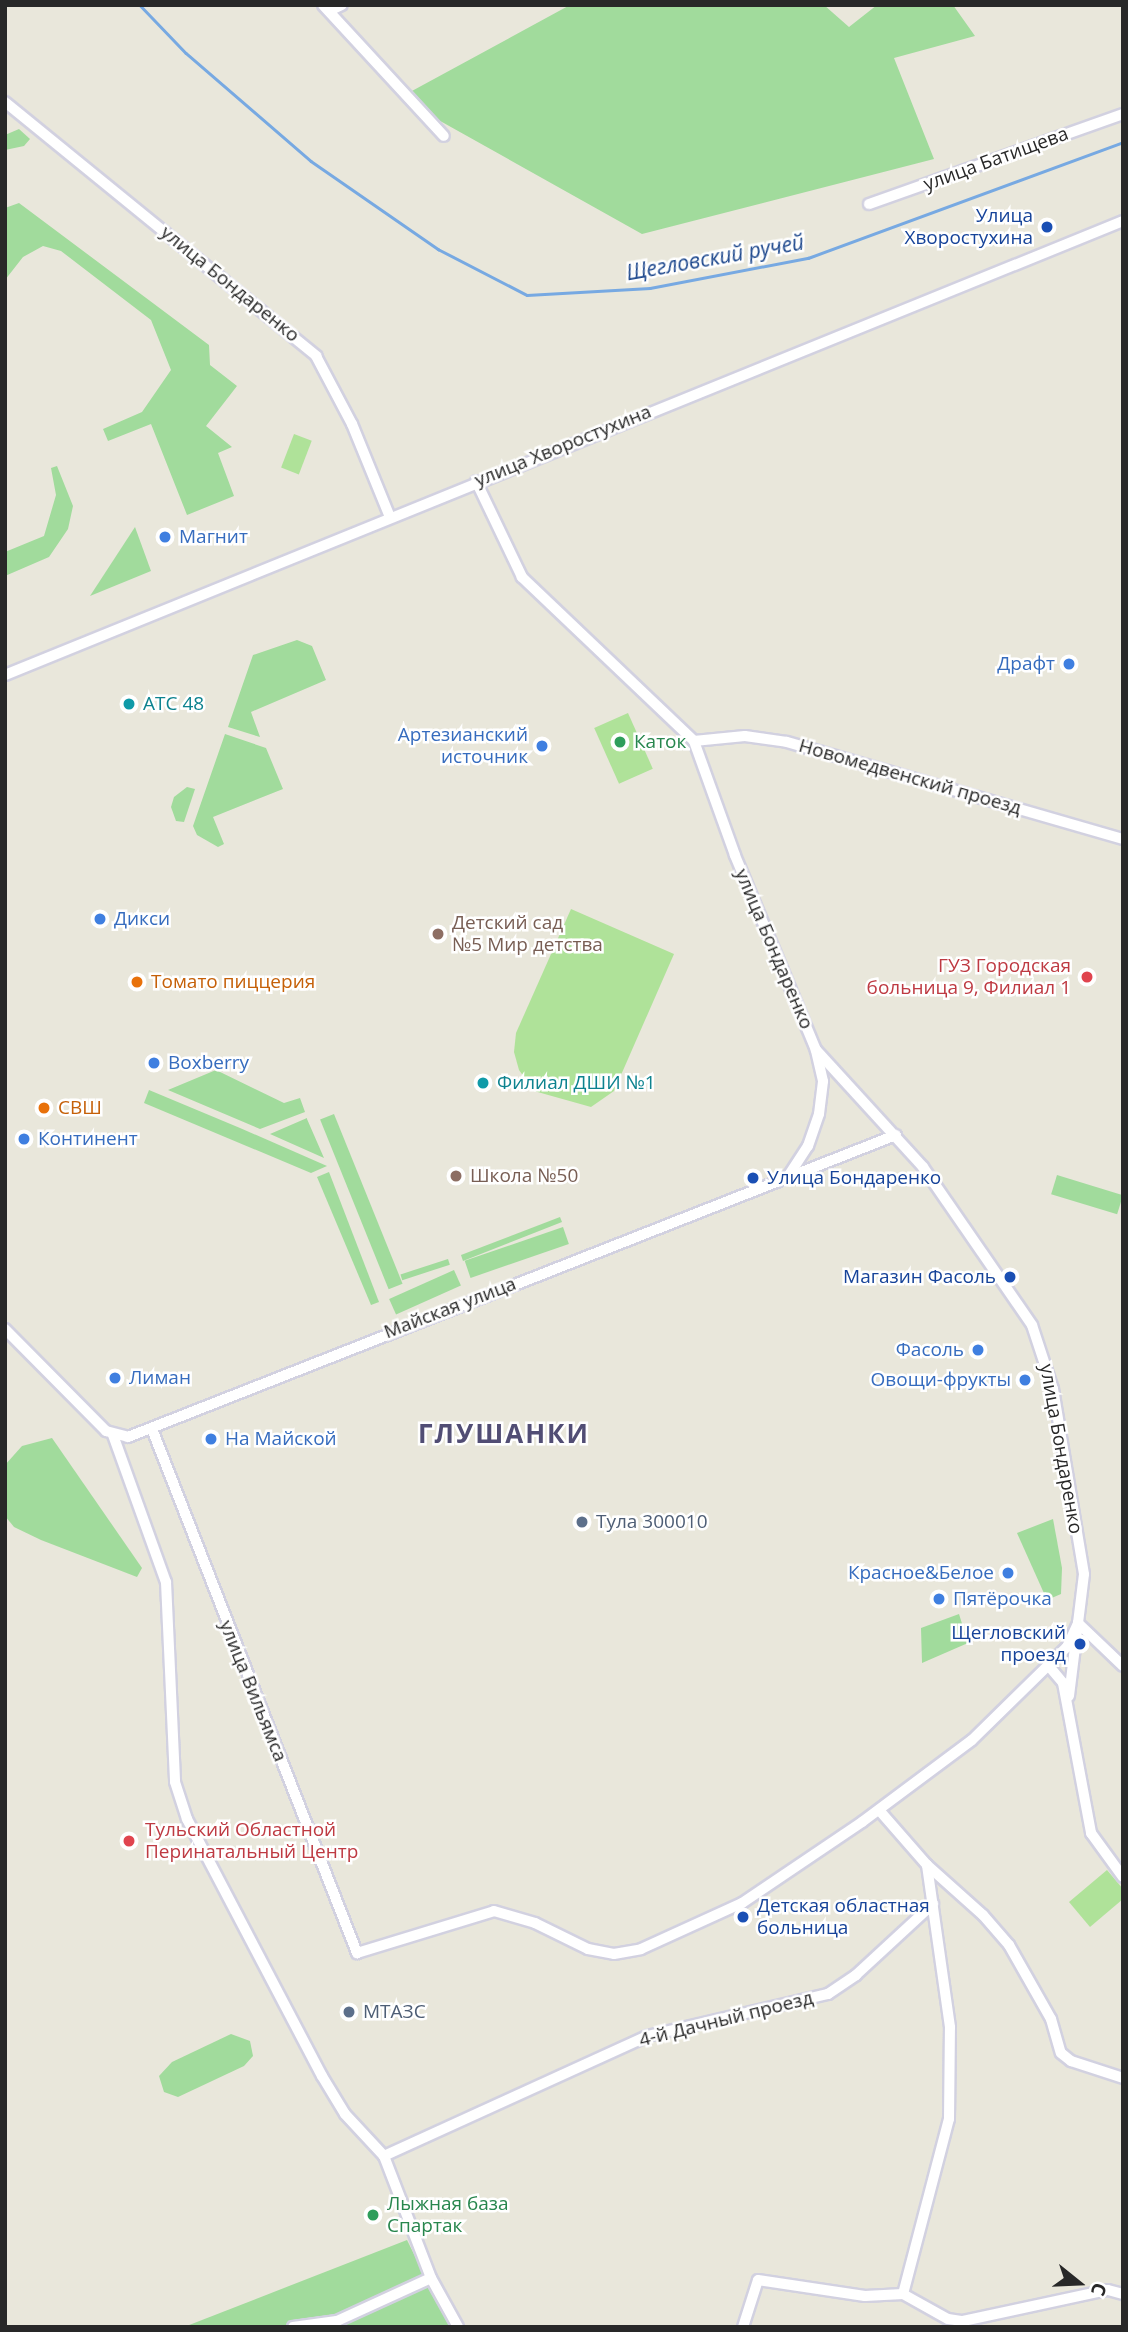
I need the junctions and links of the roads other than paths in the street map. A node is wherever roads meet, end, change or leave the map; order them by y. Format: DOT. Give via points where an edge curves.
graph roads {
  1 [pos="342,5"];
  2 [pos="326,8"];
  3 [pos="5,102"];
  4 [pos="1123,114"];
  5 [pos="443,136"];
  6 [pos="869,204"];
  7 [pos="1123,221"];
  8 [pos="476,481"];
  9 [pos="390,517"];
  10 [pos="5,675"];
  11 [pos="694,741"];
  12 [pos="1123,839"];
  13 [pos="816,1050"];
  14 [pos="897,1135"];
  15 [pos="787,1177"];
  16 [pos="5,1329"];
  17 [pos="152,1429"];
  18 [pos="113,1435"];
  19 [pos="1078,1623"];
  20 [pos="1048,1665"];
  21 [pos="1123,1666"];
  22 [pos="1068,1706"];
  23 [pos="879,1810"];
  24 [pos="927,1865"];
  25 [pos="1123,1877"];
  26 [pos="933,1904"];
  27 [pos="357,1953"];
  28 [pos="1123,2078"];
  29 [pos="384,2156"];
  30 [pos="431,2277"];
  31 [pos="903,2294"];
  32 [pos="1123,2294"];
  33 [pos="947,2323"];
  34 [pos="293,2327"];
  35 [pos="458,2327"];
  36 [pos="743,2327"];
  1 -- 2 [label="street"];
  2 -- 5 [label="street"];
  3 -- 9 [label="street, улица Бондаренко" via="316,356 352,424"];
  4 -- 6 [label="street, улица Батищева"];
  7 -- 8 [label="street, улица Хворостухина"];
  8 -- 9 [label="street, улица Хворостухина"];
  8 -- 11 [label="street, улица Бондаренко" via="522,577"];
  9 -- 10 [label="street, улица Хворостухина"];
  11 -- 12 [label="street, Новомедвенский проезд" via="745,736 787,742"];
  11 -- 13 [label="street, улица Бондаренко" via="735,855"];
  13 -- 14 [label="street, улица Бондаренко"];
  13 -- 15 [label="street" via="823,1081 819,1114 808,1146"];
  14 -- 15 [label="street, Майская улица"];
  14 -- 19 [label="street, улица Бондаренко" via="997,1270 1044,1352 1084,1574"];
  15 -- 17 [label="street, Майская улица" via="397,1328"];
  16 -- 18 [label="street"];
  17 -- 18 [label="street, Майская улица" via="128,1437"];
  17 -- 27 [label="street, улица Вильямса"];
  18 -- 29 [label="street" via="166,1581 175,1782 187,1819 322,2076 345,2114"];
  19 -- 20 [label="street, улица Бондаренко" via="1067,1647"];
  19 -- 21 [label="street"];
  19 -- 22 [label="street"];
  20 -- 22 [label="street" via="1063,1683"];
  20 -- 23 [label="street, улица Бондаренко" via="972,1740"];
  22 -- 25 [label="street" via="1091,1833"];
  23 -- 24 [label="street"];
  23 -- 27 [label="street, улица Бондаренко" via="742,1903 641,1949 614,1954 588,1949 535,1923 494,1912"];
  24 -- 26 [label="street"];
  24 -- 28 [label="street" via="1009,1944 1051,2019 1061,2053 1071,2061"];
  26 -- 29 [label="street, 4-й Дачный проезд" via="856,1975 828,1994 647,2036"];
  26 -- 31 [label="street" via="950,2027 949,2119"];
  29 -- 30 [label="street"];
  30 -- 34 [label="street" via="337,2321"];
  30 -- 35 [label="street"];
  31 -- 33 [label="street"];
  31 -- 36 [label="street" via="865,2295 758,2280"];
  32 -- 33 [label="street" via="1108,2290"];
}
